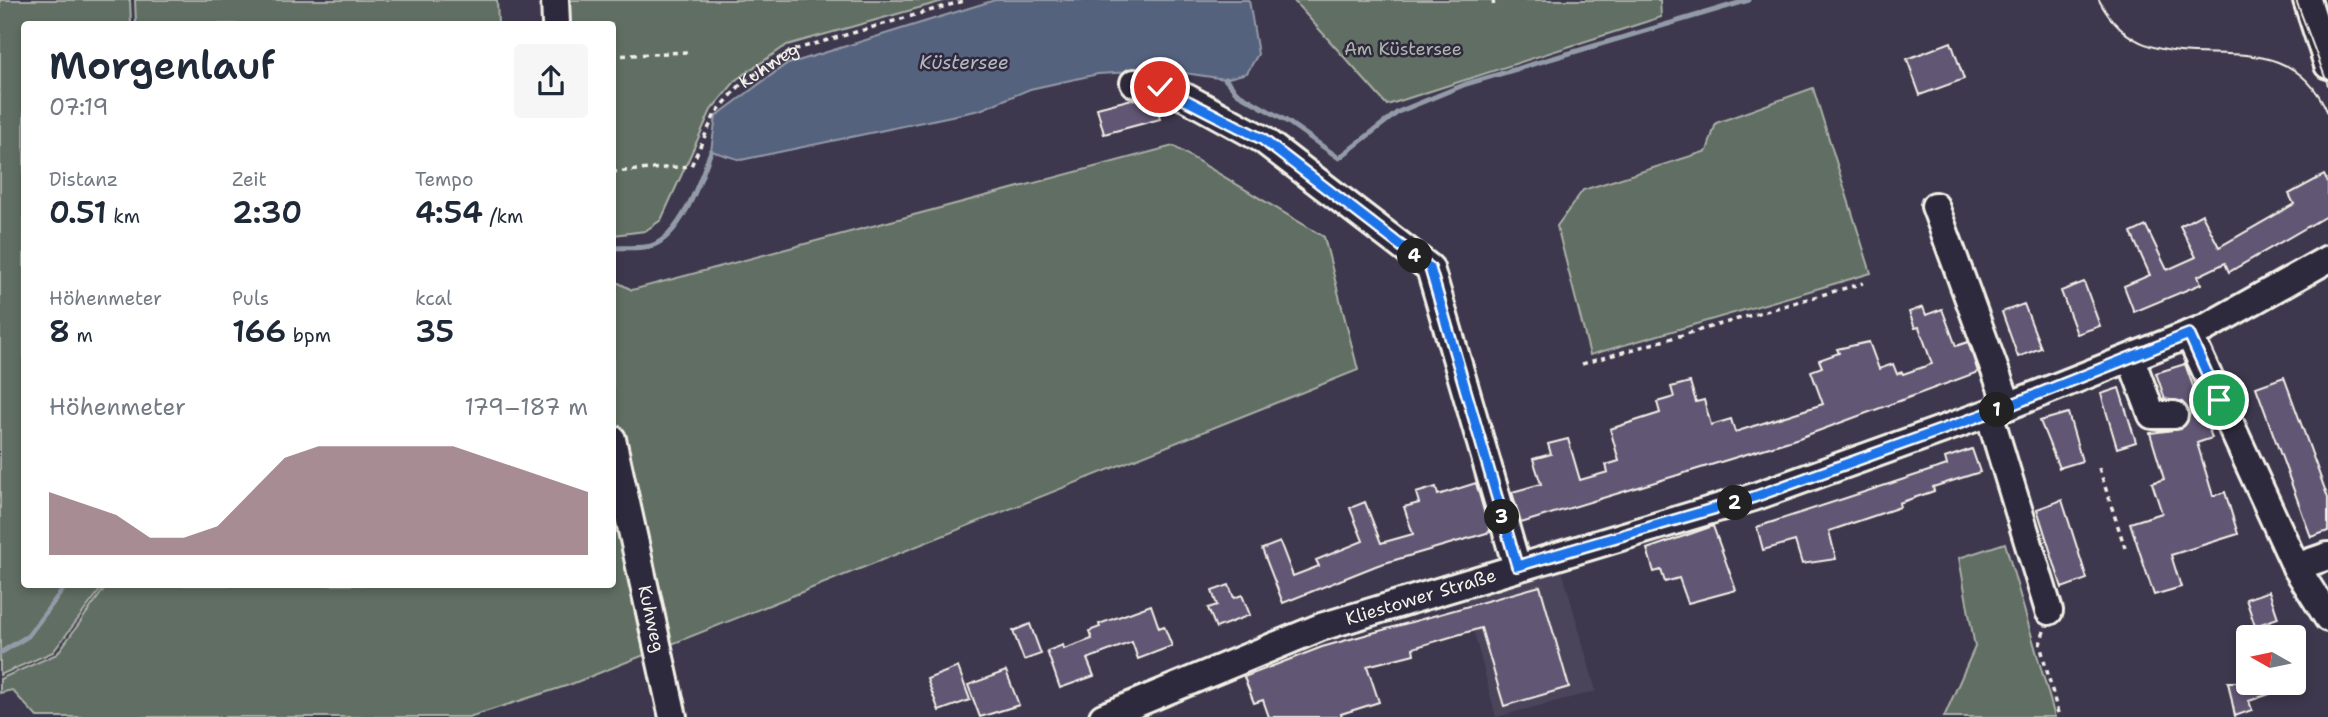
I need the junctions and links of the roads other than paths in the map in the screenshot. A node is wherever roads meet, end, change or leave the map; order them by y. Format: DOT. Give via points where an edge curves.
graph roads {
  1 [pos="555,0"];
  2 [pos="2307,0"];
  3 [pos="556,21"];
  4 [pos="2328,65"];
  5 [pos="1134,83"];
  6 [pos="1935,206"];
  7 [pos="2328,259"];
  8 [pos="2189,334"];
  9 [pos="2131,359"];
  10 [pos="1998,409"];
  11 [pos="2174,415"];
  12 [pos="616,457"];
  13 [pos="2328,556"];
  14 [pos="1517,566"];
  15 [pos="2296,567"];
  16 [pos="2049,611"];
  17 [pos="2328,618"];
  18 [pos="1149,708"];
  19 [pos="673,717"];
  20 [pos="1103,717"];
  1 -- 3 [label="street"];
  2 -- 4 [label="street"];
  5 -- 14 [label="street" via="1169,90 1262,139 1430,268"];
  6 -- 10 [label="street"];
  7 -- 8 [label="street, Kliestower Straße"];
  8 -- 9 [label="street, Kliestower Straße"];
  8 -- 15 [label="street"];
  9 -- 10 [label="street, Kliestower Straße"];
  9 -- 11 [label="street" via="2152,415"];
  10 -- 14 [label="street, Kliestower Straße" via="1754,497"];
  10 -- 16 [label="street"];
  12 -- 19 [label="street, Kuhweg"];
  13 -- 15 [label="street"];
  14 -- 18 [label="street, Kliestower Straße" via="1321,627"];
  15 -- 17 [label="street"];
  18 -- 20 [label="street, Kliestower Straße"];
}
